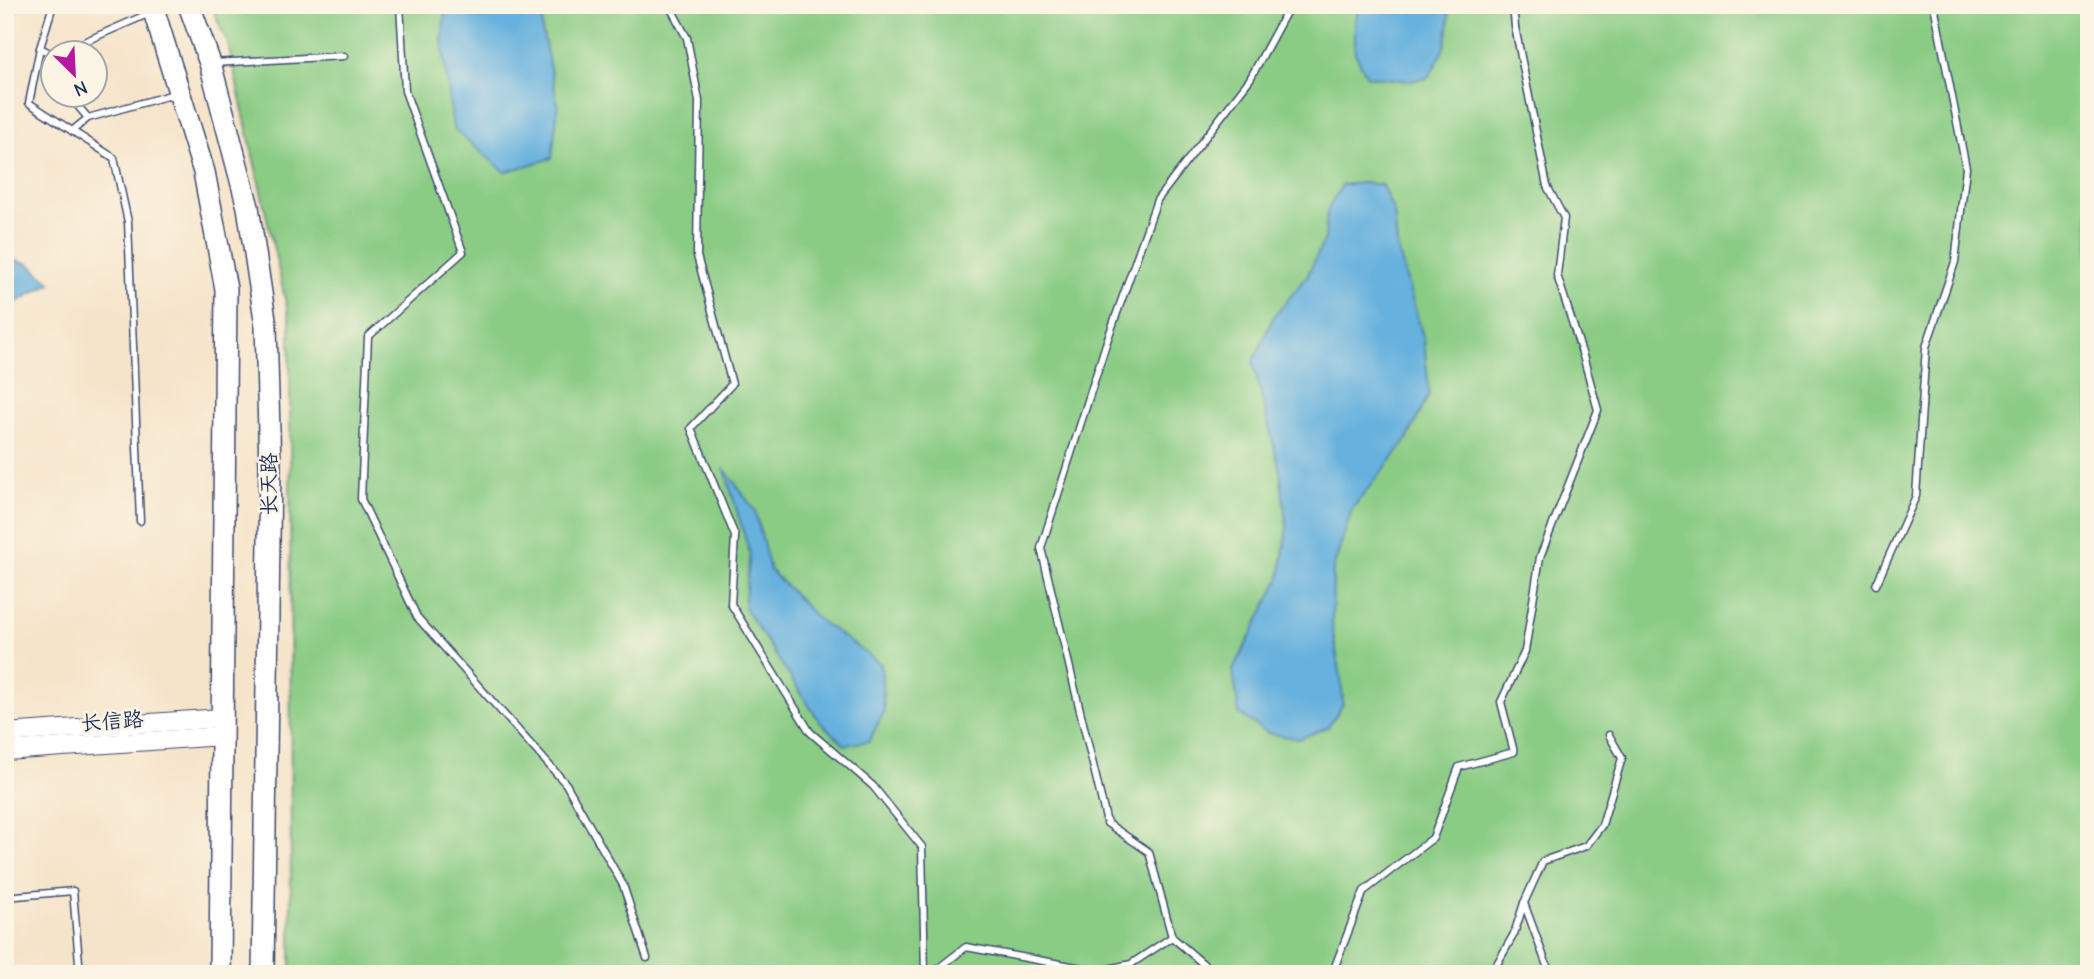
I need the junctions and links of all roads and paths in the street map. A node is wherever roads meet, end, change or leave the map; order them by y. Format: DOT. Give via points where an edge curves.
graph roads {
  1 [pos="53,5"];
  2 [pos="188,5"];
  3 [pos="400,5"];
  4 [pos="669,5"];
  5 [pos="1290,5"];
  6 [pos="1513,5"];
  7 [pos="1934,5"];
  8 [pos="153,8"];
  9 [pos="43,38"];
  10 [pos="92,38"];
  11 [pos="344,56"];
  12 [pos="38,58"];
  13 [pos="210,63"];
  14 [pos="180,93"];
  15 [pos="80,108"];
  16 [pos="88,118"];
  17 [pos="72,131"];
  18 [pos="140,521"];
  19 [pos="1876,584"];
  20 [pos="222,727"];
  21 [pos="5,733"];
  22 [pos="1609,736"];
  23 [pos="5,751"];
  24 [pos="5,897"];
  25 [pos="1524,904"];
  26 [pos="1172,937"];
  27 [pos="647,958"];
  28 [pos="80,974"];
  29 [pos="220,974"];
  30 [pos="263,974"];
  31 [pos="925,974"];
  32 [pos="930,974"];
  33 [pos="1215,974"];
  34 [pos="1332,974"];
  35 [pos="1495,974"];
  36 [pos="1550,974"];
  1 -- 9 [label="lane"];
  2 -- 13 [label="main road, 长天路"];
  3 -- 27 [label="lane" via="405,91 463,251 368,337 361,499 417,617 566,784 623,885"];
  4 -- 31 [label="lane" via="687,38 699,101 697,256 732,384 691,428 735,536 731,604 810,732 873,786 922,847"];
  5 -- 26 [label="lane" via="1250,79 1157,200 1041,548 1107,823 1149,852"];
  6 -- 34 [label="lane" via="1547,186 1564,218 1557,275 1598,410 1540,557 1525,651 1501,702 1514,752 1459,767 1433,838 1364,891"];
  7 -- 19 [label="lane" via="1966,168 1955,262 1926,347 1916,496"];
  8 -- 10 [label="lane"];
  8 -- 14 [label="main road"];
  11 -- 13 [label="lane"];
  12 -- 17 [label="lane" via="29,103"];
  13 -- 30 [label="main road, 长天路" via="248,207 266,326 270,467"];
  14 -- 16 [label="lane"];
  14 -- 20 [label="main road" via="205,172 226,289"];
  15 -- 16 [label="lane"];
  16 -- 17 [label="lane"];
  17 -- 18 [label="lane" via="114,158 128,222"];
  20 -- 21 [label="main road, 长信路"];
  20 -- 23 [label="main road, 长信路"];
  20 -- 29 [label="main road"];
  22 -- 25 [label="lane" via="1622,758 1602,825 1586,846 1543,861"];
  24 -- 28 [label="lane" via="73,891"];
  25 -- 35 [label="lane"];
  25 -- 36 [label="lane"];
  26 -- 32 [label="lane" via="1131,964 1099,971 966,947"];
  26 -- 33 [label="lane"];
}
